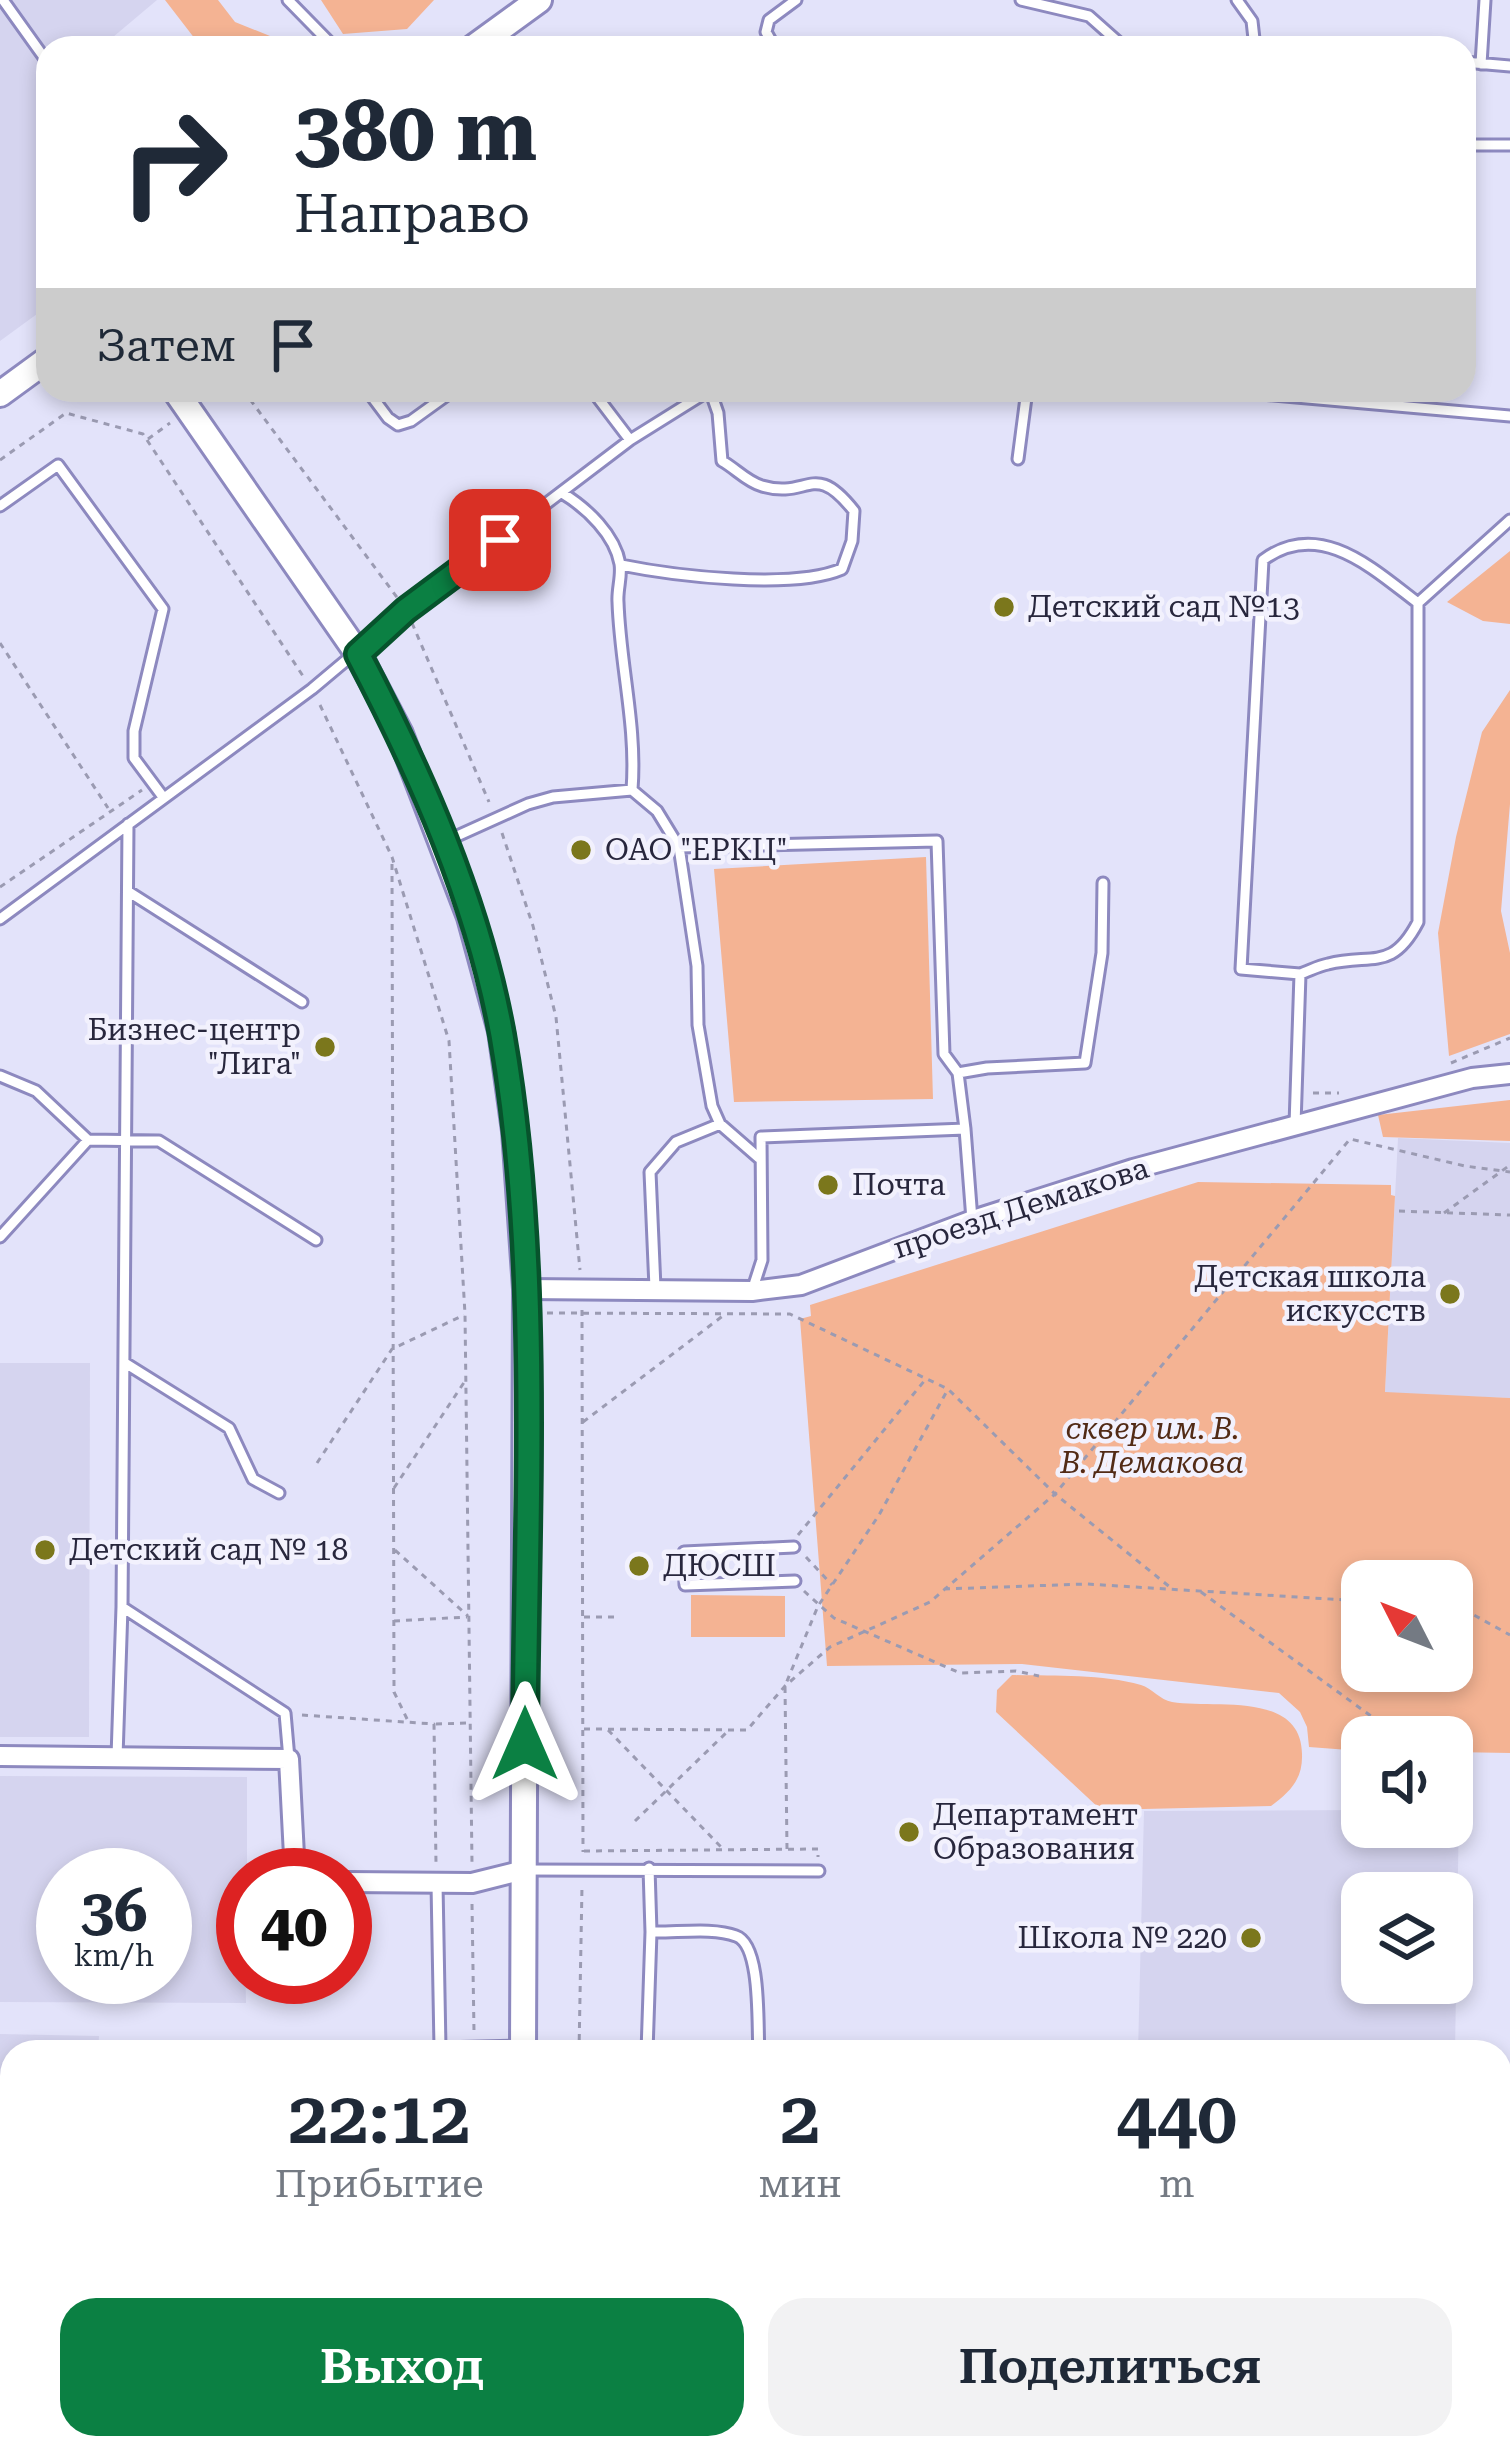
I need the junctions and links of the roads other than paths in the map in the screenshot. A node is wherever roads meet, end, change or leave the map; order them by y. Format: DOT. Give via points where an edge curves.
graph roads {
  1 [pos="288,0"];
  2 [pos="539,0"];
  3 [pos="796,0"];
  4 [pos="1022,0"];
  5 [pos="1237,0"];
  6 [pos="1485,0"];
  7 [pos="3,4"];
  8 [pos="322,36"];
  9 [pos="490,36"];
  10 [pos="768,36"];
  11 [pos="1112,36"];
  12 [pos="1254,36"];
  13 [pos="36,47"];
  14 [pos="1476,63"];
  15 [pos="1481,64"];
  16 [pos="1510,66"];
  17 [pos="1510,145"];
  18 [pos="1476,146"];
  19 [pos="36,368"];
  20 [pos="0,394"];
  21 [pos="183,402"];
  22 [pos="376,402"];
  23 [pos="437,402"];
  24 [pos="601,402"];
  25 [pos="691,402"];
  26 [pos="714,402"];
  27 [pos="1025,402"];
  28 [pos="1324,402"];
  29 [pos="1346,404"];
  30 [pos="1510,416"];
  31 [pos="630,440"];
  32 [pos="1018,459"];
  33 [pos="562,493"];
  34 [pos="0,506"];
  35 [pos="1510,520"];
  36 [pos="620,566"];
  37 [pos="1418,604"];
  38 [pos="358,654"];
  39 [pos="632,790"];
  40 [pos="163,797"];
  41 [pos="128,824"];
  42 [pos="444,842"];
  43 [pos="680,847"];
  44 [pos="1103,883"];
  45 [pos="129,892"];
  46 [pos="0,919"];
  47 [pos="1300,974"];
  48 [pos="302,1002"];
  49 [pos="958,1073"];
  50 [pos="1510,1074"];
  51 [pos="0,1076"];
  52 [pos="721,1124"];
  53 [pos="1295,1125"];
  54 [pos="965,1129"];
  55 [pos="124,1139"];
  56 [pos="88,1140"];
  57 [pos="759,1158"];
  58 [pos="973,1220"];
  59 [pos="0,1237"];
  60 [pos="316,1240"];
  61 [pos="655,1288"];
  62 [pos="526,1289"];
  63 [pos="752,1291"];
  64 [pos="125,1363"];
  65 [pos="279,1493"];
  66 [pos="794,1545"];
  67 [pos="794,1581"];
  68 [pos="122,1607"];
  69 [pos="0,1756"];
  70 [pos="116,1757"];
  71 [pos="289,1760"];
  72 [pos="294,1848"];
  73 [pos="649,1868"];
  74 [pos="524,1870"];
  75 [pos="819,1871"];
  76 [pos="372,1883"];
  77 [pos="437,1884"];
  78 [pos="651,1932"];
  79 [pos="440,2040"];
  80 [pos="523,2040"];
  81 [pos="647,2040"];
  82 [pos="758,2040"];
  1 -- 8 [label="lane"];
  2 -- 9 [label="street"];
  3 -- 10 [label="lane" via="770,20"];
  4 -- 11 [label="lane" via="1089,16"];
  5 -- 12 [label="lane"];
  6 -- 15 [label="lane"];
  7 -- 13 [label="lane"];
  14 -- 15 [label="lane"];
  15 -- 16 [label="lane"];
  17 -- 18 [label="lane"];
  19 -- 20 [label="street"];
  21 -- 38 [label="street"];
  22 -- 23 [label="lane" via="398,424"];
  24 -- 31 [label="lane"];
  25 -- 31 [label="lane"];
  26 -- 36 [label="lane" via="722,460 765,488 824,482 838,491 854,512 842,568 818,579"];
  27 -- 32 [label="lane"];
  28 -- 29 [label="lane"];
  29 -- 30 [label="lane"];
  31 -- 33 [label="lane"];
  33 -- 36 [label="lane" via="596,520"];
  33 -- 38 [label="lane"];
  34 -- 40 [label="lane" via="58,466 163,609 134,758"];
  35 -- 37 [label="lane"];
  36 -- 39 [label="lane"];
  37 -- 47 [label="lane" via="1418,922 1399,951 1378,961"];
  37 -- 47 [label="lane" via="1353,554 1329,546 1279,549 1263,560 1241,969"];
  38 -- 40 [label="lane"];
  38 -- 42 [label="street"];
  39 -- 42 [label="lane" via="528,804"];
  39 -- 43 [label="lane"];
  40 -- 41 [label="lane"];
  41 -- 45 [label="lane"];
  41 -- 46 [label="lane"];
  42 -- 62 [label="street" via="501,1031"];
  43 -- 49 [label="lane" via="937,841 944,1054"];
  43 -- 52 [label="lane" via="698,1025"];
  44 -- 49 [label="lane" via="1085,1063"];
  45 -- 48 [label="lane"];
  45 -- 55 [label="lane"];
  47 -- 53 [label="lane"];
  49 -- 54 [label="lane"];
  50 -- 53 [label="street, проезд Демакова"];
  51 -- 56 [label="lane" via="36,1091"];
  52 -- 57 [label="lane"];
  52 -- 61 [label="lane" via="676,1142 650,1172"];
  53 -- 58 [label="street, проезд Демакова"];
  54 -- 57 [label="lane" via="761,1137"];
  54 -- 58 [label="lane"];
  55 -- 56 [label="lane"];
  55 -- 60 [label="lane" via="159,1141"];
  55 -- 64 [label="lane"];
  56 -- 59 [label="lane"];
  57 -- 63 [label="lane" via="762,1260"];
  58 -- 63 [label="street, проезд Демакова" via="801,1285"];
  61 -- 62 [label="street, проезд Демакова"];
  61 -- 63 [label="street, проезд Демакова"];
  62 -- 74 [label="street"];
  64 -- 65 [label="lane" via="229,1428 253,1479"];
  64 -- 68 [label="lane"];
  66 -- 67 [label="lane" via="684,1552 685,1585"];
  68 -- 70 [label="lane"];
  68 -- 71 [label="lane" via="285,1713"];
  69 -- 70 [label="street"];
  70 -- 71 [label="street"];
  71 -- 72 [label="street"];
  73 -- 74 [label="lane"];
  73 -- 75 [label="lane"];
  73 -- 78 [label="lane"];
  74 -- 77 [label="street"];
  74 -- 80 [label="street"];
  76 -- 77 [label="street"];
  77 -- 79 [label="lane"];
  78 -- 81 [label="lane"];
  78 -- 82 [label="lane" via="746,1941"];
}
